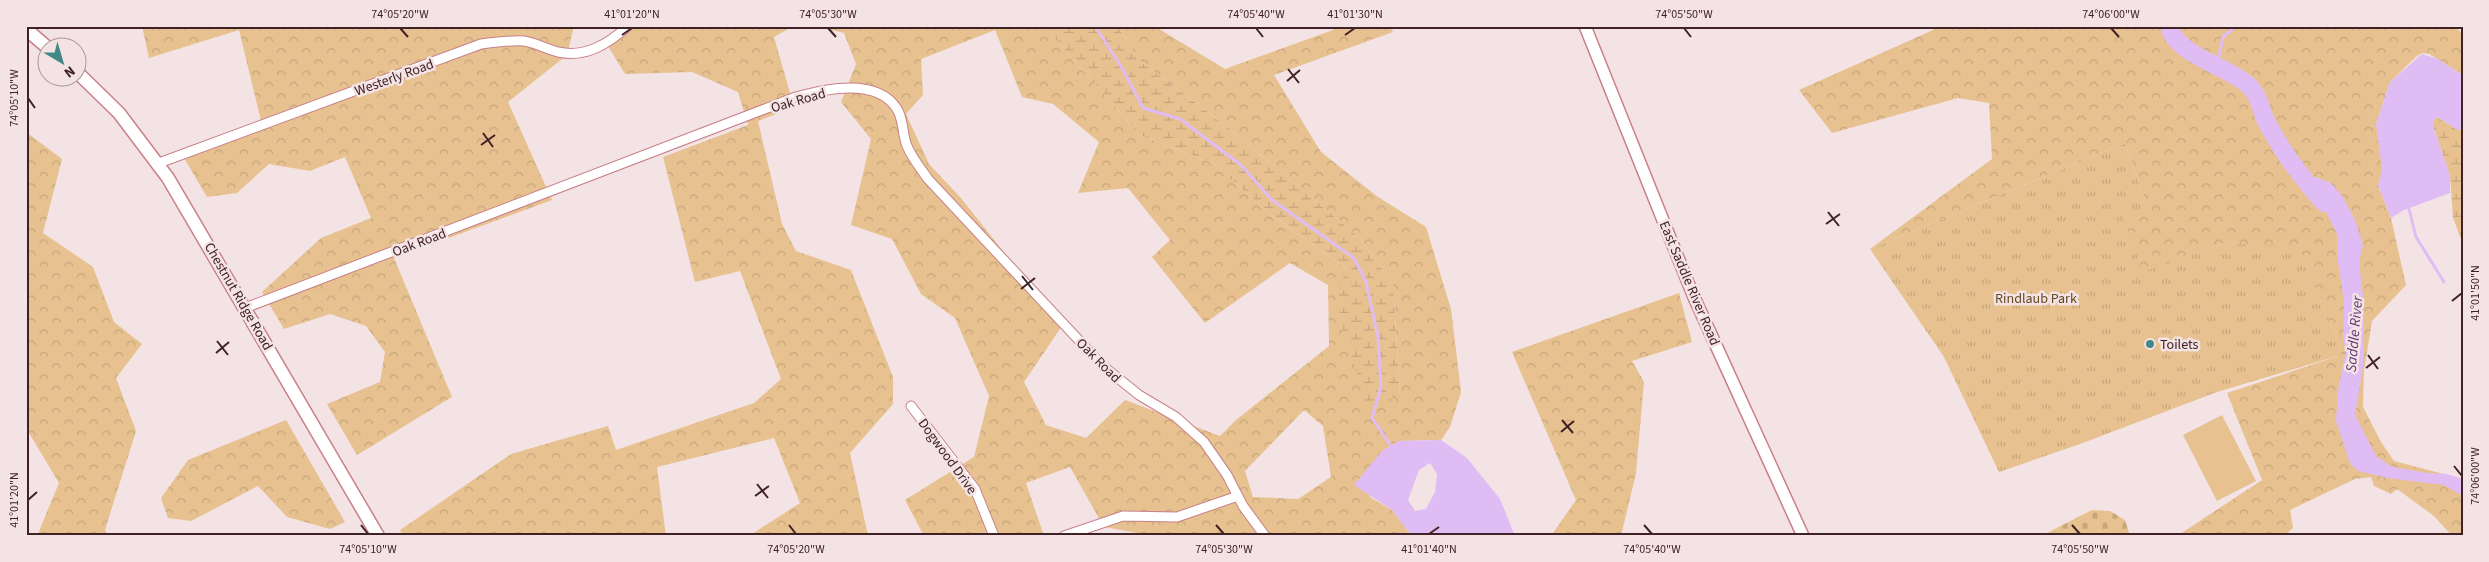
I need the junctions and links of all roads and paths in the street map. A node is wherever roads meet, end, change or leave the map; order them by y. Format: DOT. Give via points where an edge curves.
graph roads {
  1 [pos="628,26"];
  2 [pos="1585,26"];
  3 [pos="26,29"];
  4 [pos="38,39"];
  5 [pos="88,83"];
  6 [pos="158,163"];
  7 [pos="245,308"];
  8 [pos="911,406"];
  9 [pos="1238,496"];
  10 [pos="378,536"];
  11 [pos="994,536"];
  12 [pos="1064,536"];
  13 [pos="1265,536"];
  14 [pos="1803,536"];
  1 -- 6 [label="street, Westerly Road" via="606,44 583,52 558,52 513,40 481,44"];
  2 -- 14 [label="street, East Saddle River Road" via="1693,295"];
  3 -- 4 [label="main road"];
  5 -- 6 [label="main road, Chestnut Ridge Road" via="119,113"];
  6 -- 7 [label="main road, Chestnut Ridge Road"];
  7 -- 9 [label="street, Oak Road" via="796,97 828,90 868,90 884,96 898,109 907,146 928,179 1103,366 1139,395 1176,417 1204,442 1228,474"];
  7 -- 10 [label="main road, Chestnut Ridge Road"];
  8 -- 11 [label="street, Dogwood Drive" via="975,489"];
  9 -- 12 [label="street" via="1177,517 1123,516"];
  9 -- 13 [label="street, Oak Road"];
}
